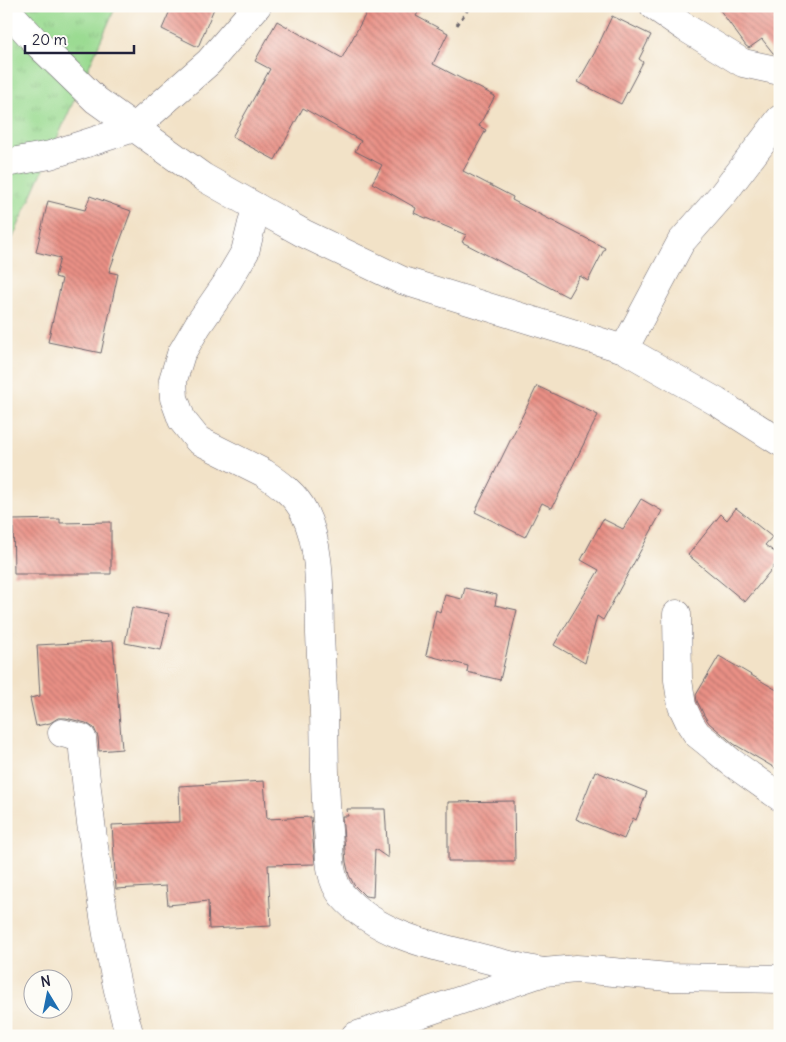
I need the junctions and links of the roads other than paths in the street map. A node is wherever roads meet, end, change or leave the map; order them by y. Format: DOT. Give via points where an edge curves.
graph roads {
  1 [pos="256,6"];
  2 [pos="654,6"];
  3 [pos="6,9"];
  4 [pos="780,72"];
  5 [pos="780,119"];
  6 [pos="134,128"];
  7 [pos="6,163"];
  8 [pos="256,207"];
  9 [pos="624,349"];
  10 [pos="780,442"];
  11 [pos="677,614"];
  12 [pos="62,733"];
  13 [pos="780,797"];
  14 [pos="544,972"];
  15 [pos="780,979"];
  16 [pos="130,1036"];
  17 [pos="355,1036"];
  1 -- 6 [label="street" via="209,62"];
  2 -- 4 [label="street" via="743,63"];
  3 -- 6 [label="street" via="96,100"];
  5 -- 9 [label="street" via="723,194 681,242"];
  6 -- 7 [label="street" via="50,155"];
  6 -- 8 [label="street" via="203,177"];
  8 -- 9 [label="street" via="401,280"];
  8 -- 14 [label="street" via="244,252 181,354 173,380 174,398 182,420 198,440 278,482 298,502 309,523 320,587 326,814 331,870 336,886 352,905 384,928 449,950"];
  9 -- 10 [label="street"];
  11 -- 13 [label="street" via="678,680 682,706 691,725 719,752"];
  12 -- 16 [label="street" via="82,738 106,932"];
  14 -- 15 [label="street" via="576,969 669,977"];
  14 -- 17 [label="street"];
}
